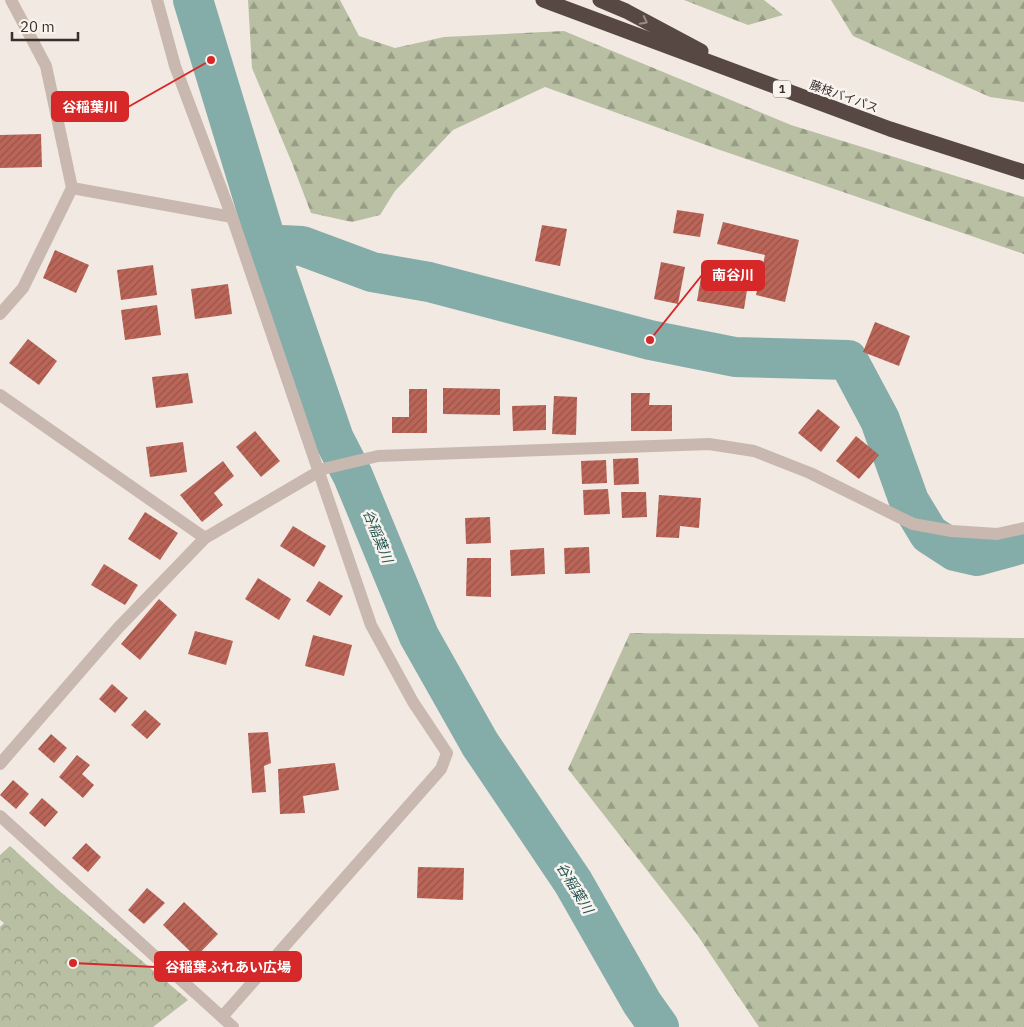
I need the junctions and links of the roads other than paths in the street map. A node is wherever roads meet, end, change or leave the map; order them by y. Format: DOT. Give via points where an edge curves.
graph roads {
  1 [pos="11,0"];
  2 [pos="157,0"];
  3 [pos="543,0"];
  4 [pos="600,0"];
  5 [pos="760,81"];
  6 [pos="1024,172"];
  7 [pos="72,188"];
  8 [pos="232,217"];
  9 [pos="0,314"];
  10 [pos="0,395"];
  11 [pos="321,471"];
  12 [pos="1024,528"];
  13 [pos="205,538"];
  14 [pos="0,764"];
  15 [pos="0,816"];
  16 [pos="222,1017"];
  17 [pos="233,1027"];
  1 -- 7 [label="street" via="46,66"];
  2 -- 8 [label="street" via="175,66"];
  3 -- 5 [label="highway, 藤枝バイパス / 1"];
  4 -- 5 [label="highway, 1, one-way"];
  5 -- 6 [label="highway, 藤枝バイパス / 1" via="890,129"];
  7 -- 8 [label="street"];
  7 -- 9 [label="street" via="23,288"];
  8 -- 11 [label="street"];
  10 -- 13 [label="street"];
  11 -- 12 [label="street" via="378,456 709,444 754,452 800,470 913,524 997,534"];
  11 -- 13 [label="street"];
  11 -- 16 [label="street" via="371,624 413,702 447,753 441,769"];
  13 -- 14 [label="street" via="118,628"];
  15 -- 16 [label="street"];
  16 -- 17 [label="street"];
}
